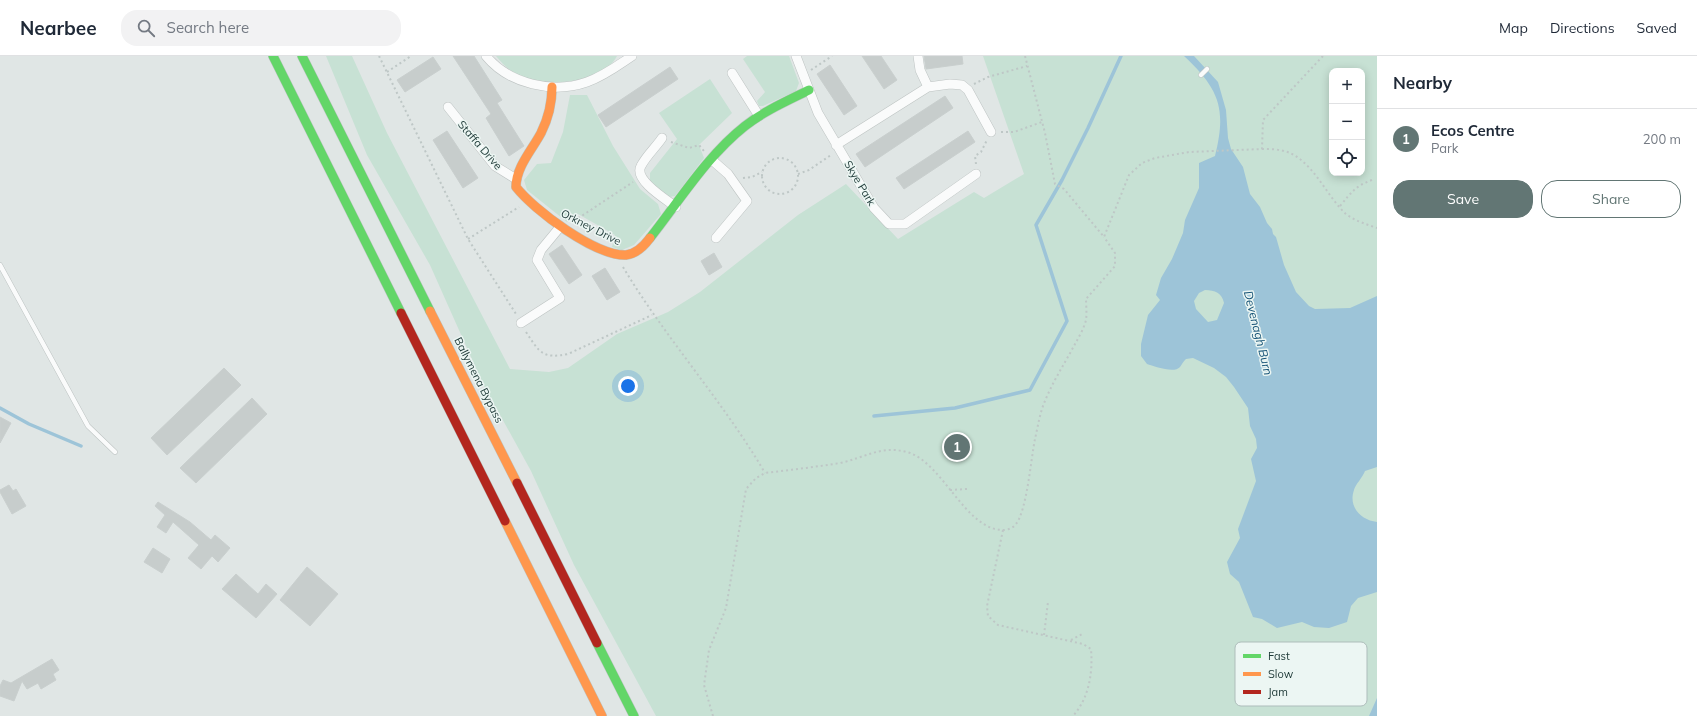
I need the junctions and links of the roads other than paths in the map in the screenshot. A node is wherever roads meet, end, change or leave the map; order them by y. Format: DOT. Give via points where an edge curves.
graph roads {
  1 [pos="273,56"];
  2 [pos="302,56"];
  3 [pos="486,56"];
  4 [pos="632,56"];
  5 [pos="796,56"];
  6 [pos="918,56"];
  7 [pos="1207,69"];
  8 [pos="732,73"];
  9 [pos="1201,75"];
  10 [pos="552,86"];
  11 [pos="928,87"];
  12 [pos="809,90"];
  13 [pos="448,107"];
  14 [pos="759,116"];
  15 [pos="991,132"];
  16 [pos="662,138"];
  17 [pos="836,145"];
  18 [pos="712,160"];
  19 [pos="976,174"];
  20 [pos="516,179"];
  21 [pos="676,207"];
  22 [pos="562,228"];
  23 [pos="716,238"];
  24 [pos="0,265"];
  25 [pos="521,323"];
  26 [pos="115,452"];
  27 [pos="602,716"];
  28 [pos="634,716"];
  1 -- 27 [label="main road"];
  2 -- 28 [label="main road, Ballymena Bypass"];
  3 -- 10 [label="street" via="497,67 520,81"];
  4 -- 10 [label="street" via="594,80 577,85"];
  5 -- 12 [label="street, Skye Park"];
  6 -- 11 [label="street" via="920,70"];
  7 -- 9 [label="lane"];
  8 -- 14 [label="street"];
  10 -- 20 [label="main road" via="551,105 544,126"];
  11 -- 15 [label="street" via="953,84 966,88"];
  11 -- 17 [label="street"];
  12 -- 14 [label="main road, Orkney Drive"];
  12 -- 17 [label="street, Skye Park" via="818,113"];
  13 -- 20 [label="street, Staffa Drive" via="495,166"];
  14 -- 18 [label="main road, Orkney Drive"];
  16 -- 21 [label="street" via="640,166 641,177"];
  17 -- 19 [label="street, Skye Park" via="874,208 889,224 905,224"];
  18 -- 21 [label="main road, Orkney Drive"];
  18 -- 23 [label="street" via="732,180 747,201"];
  20 -- 22 [label="main road, Orkney Drive" via="518,189 526,198"];
  21 -- 22 [label="main road, Orkney Drive" via="644,246 632,253 620,255 610,252"];
  22 -- 25 [label="street" via="541,250 537,260 560,298"];
  24 -- 26 [label="lane" via="88,426"];
}
